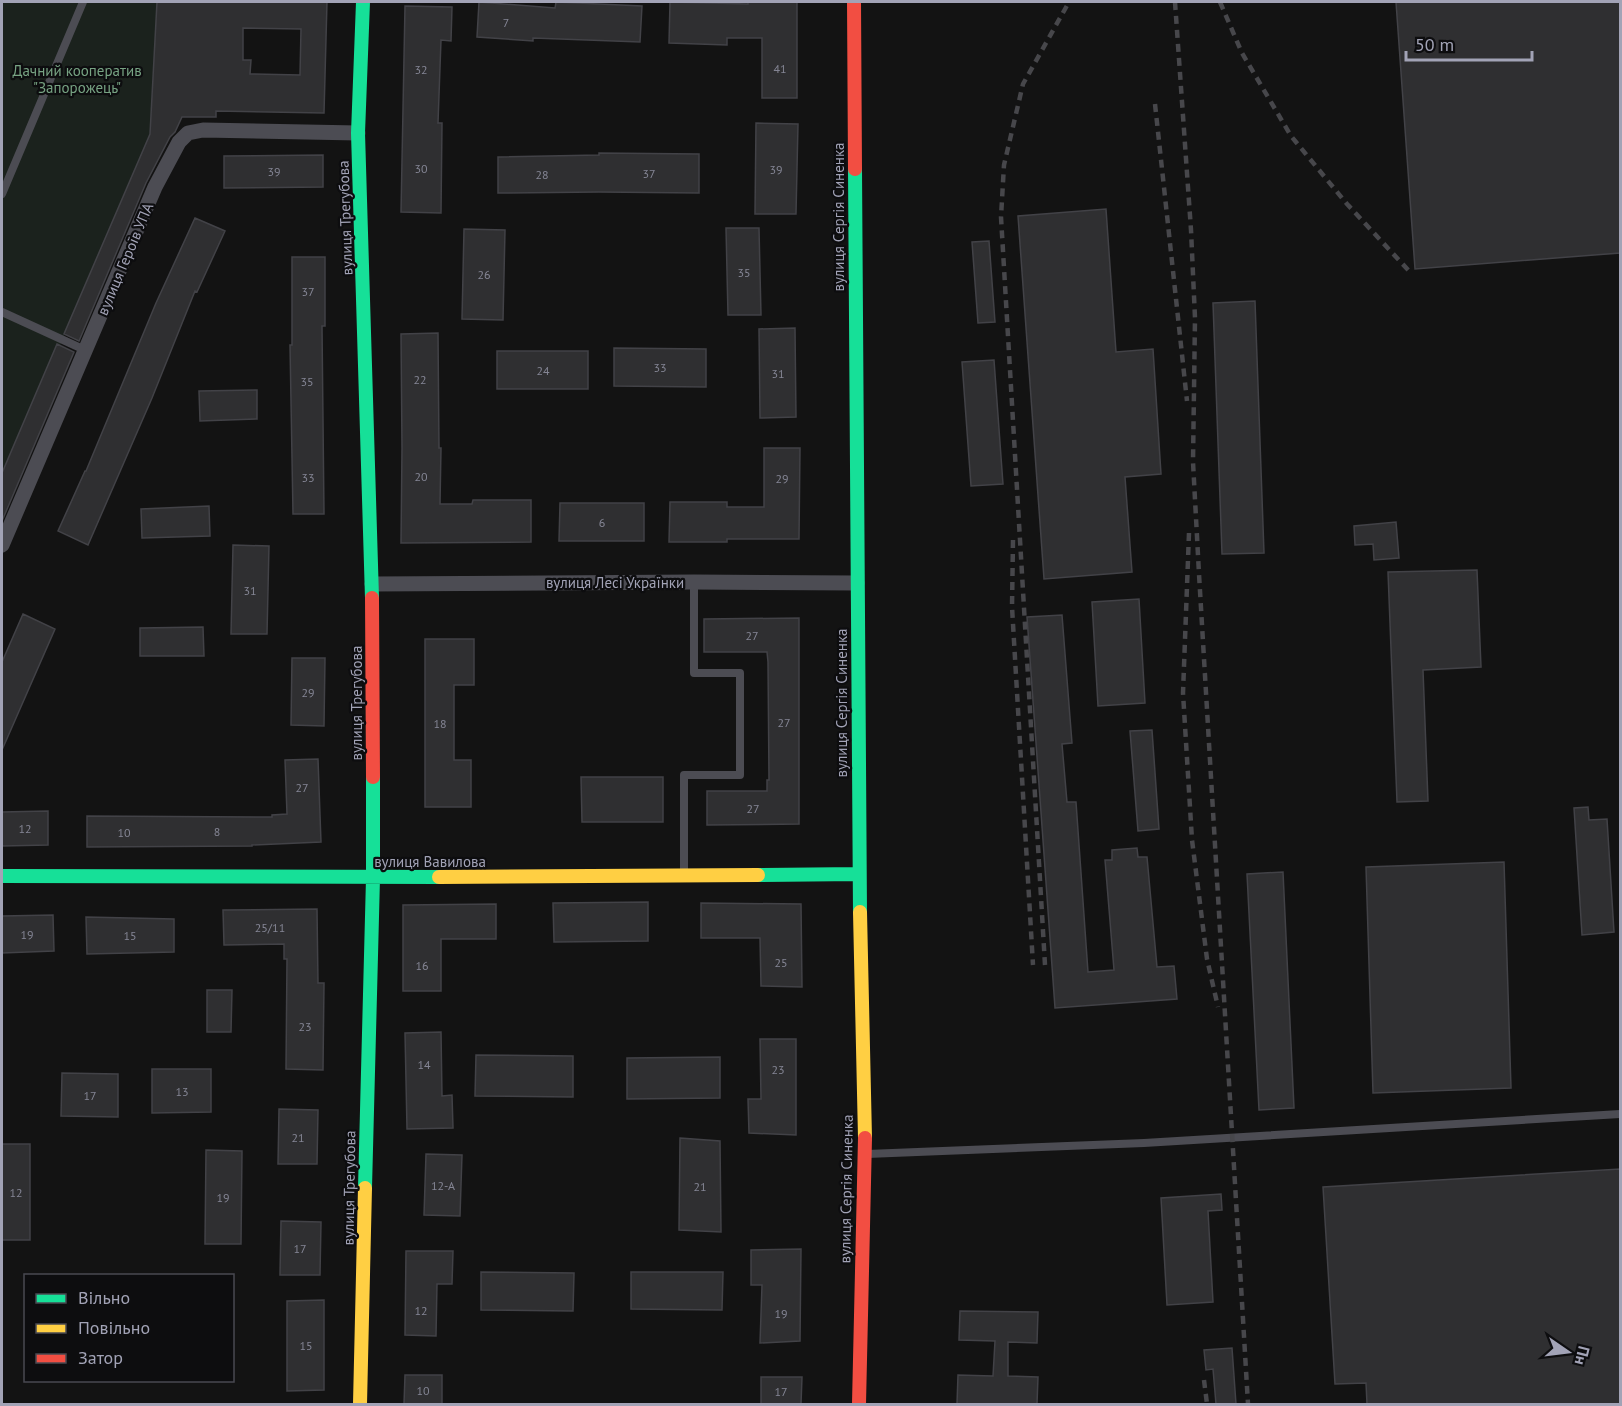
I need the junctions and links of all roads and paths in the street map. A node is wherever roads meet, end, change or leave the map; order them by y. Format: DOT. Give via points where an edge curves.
graph roads {
  1 [pos="83,2"];
  2 [pos="363,2"];
  3 [pos="854,2"];
  4 [pos="358,133"];
  5 [pos="2,194"];
  6 [pos="2,312"];
  7 [pos="86,350"];
  8 [pos="2,545"];
  9 [pos="694,582"];
  10 [pos="857,583"];
  11 [pos="372,584"];
  12 [pos="859,874"];
  13 [pos="2,876"];
  14 [pos="684,876"];
  15 [pos="372,878"];
  16 [pos="1620,1114"];
  17 [pos="865,1154"];
  18 [pos="360,1404"];
  19 [pos="859,1404"];
  1 -- 5 [label="lane"];
  2 -- 4 [label="street, вулиця Трегубова"];
  3 -- 10 [label="street, вулиця Сергія Синенка"];
  4 -- 7 [label="street, вулиця Героїв УПА" via="188,133 155,187"];
  4 -- 11 [label="street, вулиця Трегубова"];
  6 -- 7 [label="lane"];
  7 -- 8 [label="street, вулиця Героїв УПА"];
  9 -- 10 [label="street, вулиця Лесі Українки"];
  9 -- 11 [label="street, вулиця Лесі Українки"];
  9 -- 14 [label="lane" via="694,673 740,673 741,775 684,775"];
  10 -- 12 [label="street, вулиця Сергія Синенка"];
  11 -- 15 [label="street, вулиця Трегубова"];
  12 -- 14 [label="street, вулиця Вавилова"];
  12 -- 17 [label="street, вулиця Сергія Синенка"];
  13 -- 15 [label="street, вулиця Вавилова"];
  14 -- 15 [label="street, вулиця Вавилова"];
  15 -- 18 [label="street, вулиця Трегубова"];
  16 -- 17 [label="lane" via="1144,1143"];
  17 -- 19 [label="street, вулиця Сергія Синенка"];
}
